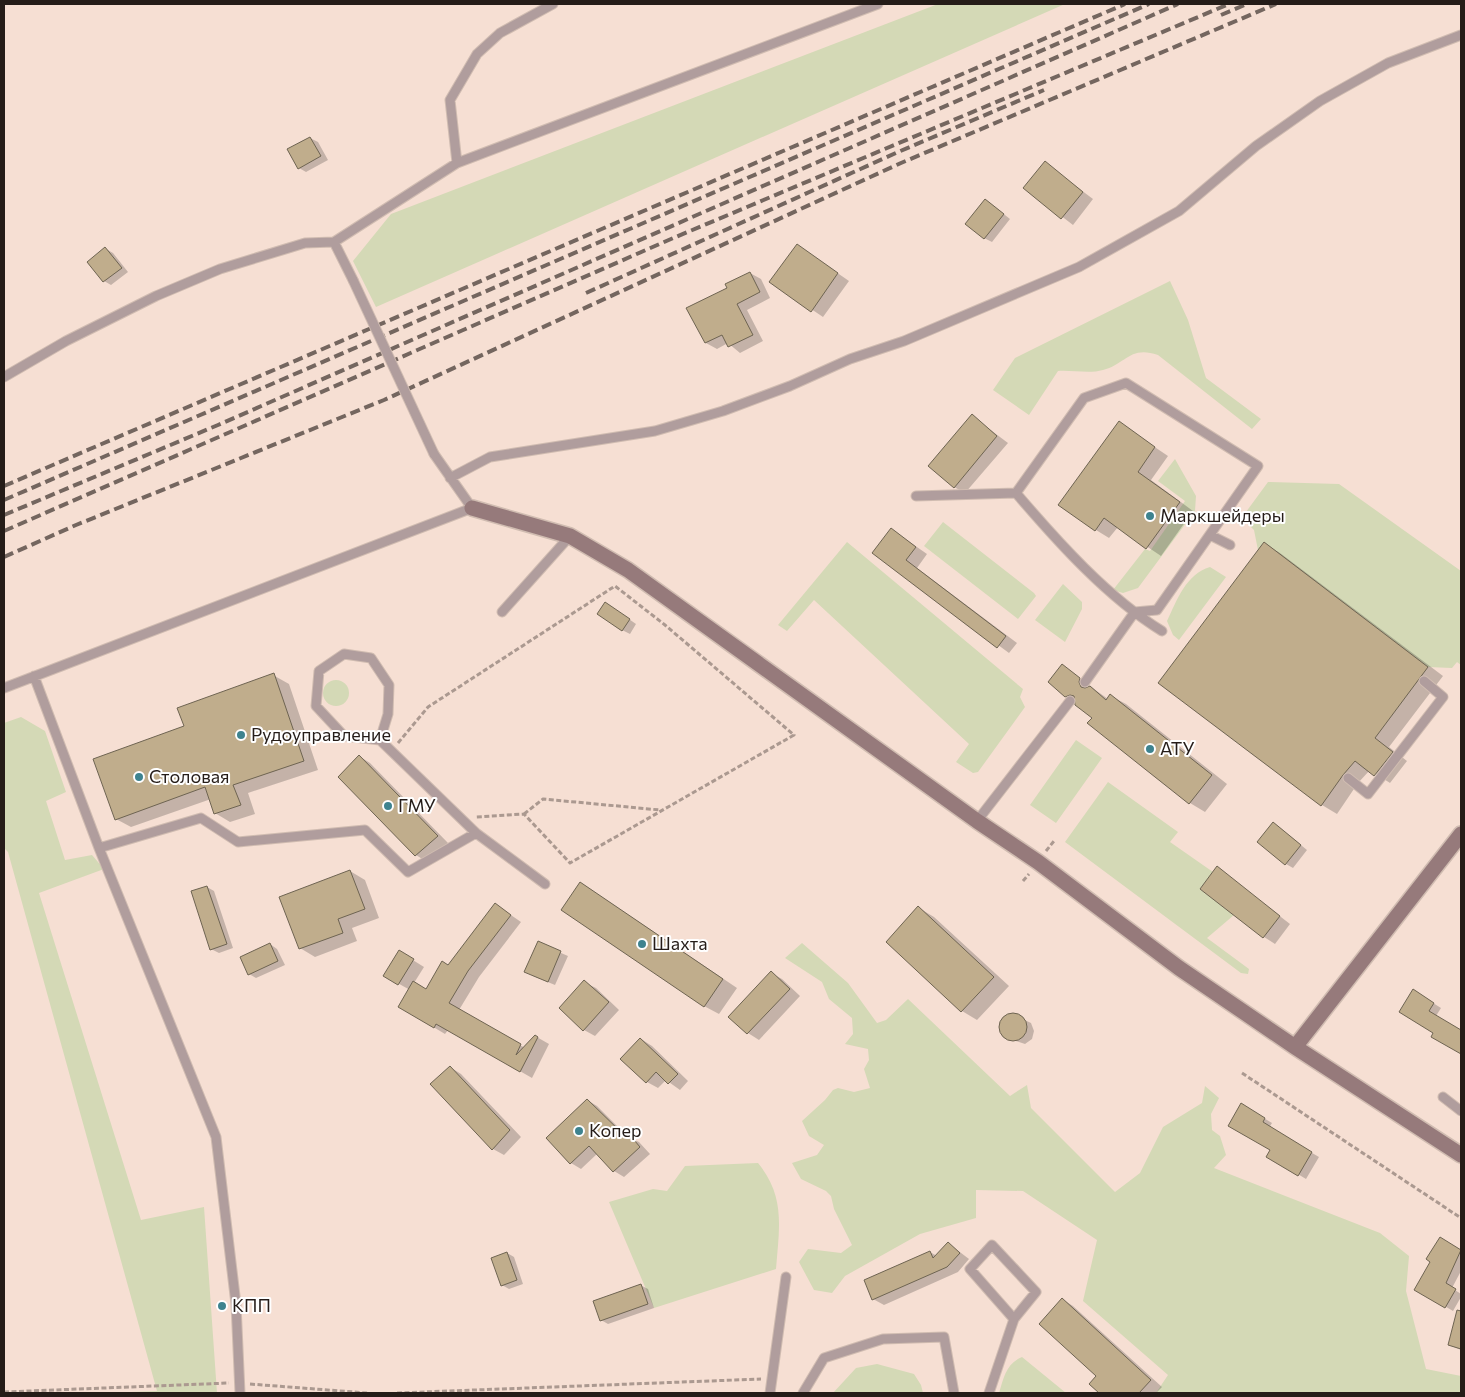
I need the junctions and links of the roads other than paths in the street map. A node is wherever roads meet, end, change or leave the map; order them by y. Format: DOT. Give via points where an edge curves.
graph roads {
  1 [pos="553,4"];
  2 [pos="878,4"];
  3 [pos="1461,35"];
  4 [pos="457,163"];
  5 [pos="334,242"];
  6 [pos="4,377"];
  7 [pos="450,478"];
  8 [pos="1016,493"];
  9 [pos="916,496"];
  10 [pos="472,508"];
  11 [pos="1210,535"];
  12 [pos="570,536"];
  13 [pos="1230,545"];
  14 [pos="502,612"];
  15 [pos="1134,614"];
  16 [pos="1162,631"];
  17 [pos="34,676"];
  18 [pos="1424,681"];
  19 [pos="1085,682"];
  20 [pos="4,688"];
  21 [pos="1070,701"];
  22 [pos="380,740"];
  23 [pos="1348,778"];
  24 [pos="978,821"];
  25 [pos="476,833"];
  26 [pos="1461,834"];
  27 [pos="99,848"];
  28 [pos="545,884"];
  29 [pos="1295,1047"];
  30 [pos="1443,1097"];
  31 [pos="1461,1111"];
  32 [pos="1461,1155"];
  33 [pos="786,1277"];
  34 [pos="1014,1319"];
  35 [pos="240,1393"];
  36 [pos="770,1393"];
  37 [pos="803,1393"];
  38 [pos="954,1393"];
  39 [pos="989,1393"];
  1 -- 4 [label="lane" via="500,33 477,54 450,100"];
  2 -- 4 [label="lane"];
  3 -- 7 [label="lane" via="1388,63 1320,101 1256,146 1179,211 1079,267 904,341 850,359 723,411 655,431 490,457"];
  4 -- 5 [label="lane"];
  5 -- 6 [label="lane" via="305,243 220,269 74,336"];
  5 -- 7 [label="lane, bridge" via="434,454"];
  7 -- 10 [label="lane"];
  8 -- 9 [label="lane"];
  8 -- 11 [label="lane" via="1084,398 1126,383 1258,466"];
  8 -- 15 [label="lane" via="1046,528"];
  10 -- 12 [label="street"];
  10 -- 17 [label="lane"];
  11 -- 13 [label="lane"];
  11 -- 15 [label="lane" via="1157,610"];
  12 -- 14 [label="lane"];
  12 -- 24 [label="street" via="628,570"];
  15 -- 16 [label="lane"];
  15 -- 19 [label="lane"];
  17 -- 20 [label="lane"];
  17 -- 27 [label="lane"];
  18 -- 23 [label="lane" via="1443,697 1368,794"];
  21 -- 24 [label="lane"];
  22 -- 22 [label="lane" via="388,714 389,685 371,658 344,654 319,671 316,706 344,736"];
  22 -- 25 [label="lane"];
  24 -- 29 [label="street" via="1179,968"];
  25 -- 27 [label="lane" via="408,872 366,830 238,842 201,818"];
  25 -- 28 [label="lane"];
  26 -- 29 [label="street"];
  27 -- 35 [label="lane" via="216,1137 236,1304"];
  29 -- 32 [label="street"];
  30 -- 31 [label="lane"];
  33 -- 36 [label="lane"];
  34 -- 34 [label="lane" via="970,1269 992,1245 1036,1292"];
  34 -- 39 [label="lane"];
  37 -- 38 [label="lane" via="824,1358 883,1339 944,1337"];
}
